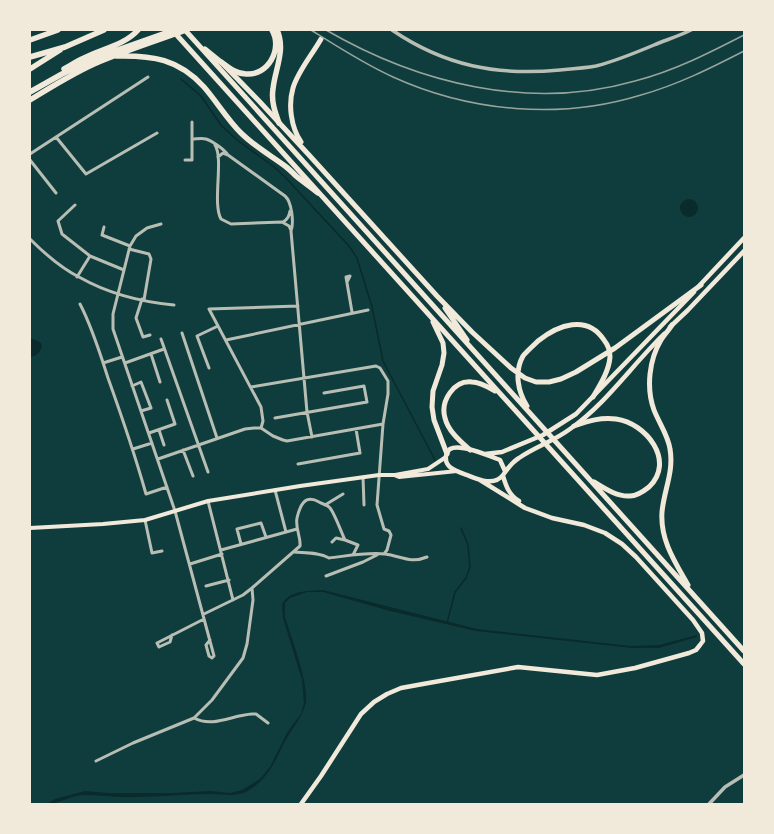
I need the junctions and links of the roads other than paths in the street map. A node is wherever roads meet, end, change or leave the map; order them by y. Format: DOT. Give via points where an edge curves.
graph roads {
  1 [pos="58,30"];
  2 [pos="104,30"];
  3 [pos="138,30"];
  4 [pos="173,30"];
  5 [pos="186,30"];
  6 [pos="272,30"];
  7 [pos="277,30"];
  8 [pos="392,30"];
  9 [pos="691,30"];
  10 [pos="159,37"];
  11 [pos="320,39"];
  12 [pos="30,40"];
  13 [pos="195,41"];
  14 [pos="65,47"];
  15 [pos="116,56"];
  16 [pos="30,57"];
  17 [pos="221,62"];
  18 [pos="30,70"];
  19 [pos="148,77"];
  20 [pos="42,85"];
  21 [pos="30,92"];
  22 [pos="30,100"];
  23 [pos="192,122"];
  24 [pos="279,123"];
  25 [pos="157,133"];
  26 [pos="56,137"];
  27 [pos="192,139"];
  28 [pos="213,144"];
  29 [pos="30,154"];
  30 [pos="309,154"];
  31 [pos="228,155"];
  32 [pos="218,157"];
  33 [pos="30,160"];
  34 [pos="185,160"];
  35 [pos="56,193"];
  36 [pos="318,193"];
  37 [pos="75,205"];
  38 [pos="290,211"];
  39 [pos="282,222"];
  40 [pos="161,224"];
  41 [pos="104,226"];
  42 [pos="291,230"];
  43 [pos="744,238"];
  44 [pos="30,239"];
  45 [pos="130,247"];
  46 [pos="744,251"];
  47 [pos="90,256"];
  48 [pos="124,270"];
  49 [pos="77,277"];
  50 [pos="347,282"];
  51 [pos="701,285"];
  52 [pos="119,293"];
  53 [pos="437,296"];
  54 [pos="143,299"];
  55 [pos="80,304"];
  56 [pos="174,305"];
  57 [pos="298,306"];
  58 [pos="368,310"];
  59 [pos="352,312"];
  60 [pos="428,314"];
  61 [pos="299,325"];
  62 [pos="672,325"];
  63 [pos="218,326"];
  64 [pos="182,333"];
  65 [pos="150,335"];
  66 [pos="161,339"];
  67 [pos="226,340"];
  68 [pos="164,349"];
  69 [pos="151,354"];
  70 [pos="122,357"];
  71 [pos="479,357"];
  72 [pos="103,363"];
  73 [pos="125,363"];
  74 [pos="209,368"];
  75 [pos="304,379"];
  76 [pos="160,382"];
  77 [pos="132,386"];
  78 [pos="251,388"];
  79 [pos="324,393"];
  80 [pos="501,394"];
  81 [pos="593,397"];
  82 [pos="167,400"];
  83 [pos="141,411"];
  84 [pos="307,412"];
  85 [pos="532,416"];
  86 [pos="275,418"];
  87 [pos="383,424"];
  88 [pos="261,428"];
  89 [pos="572,428"];
  90 [pos="356,429"];
  91 [pos="159,430"];
  92 [pos="149,433"];
  93 [pos="312,437"];
  94 [pos="217,438"];
  95 [pos="152,442"];
  96 [pos="164,445"];
  97 [pos="198,445"];
  98 [pos="133,449"];
  99 [pos="183,450"];
  100 [pos="470,450"];
  101 [pos="484,454"];
  102 [pos="446,455"];
  103 [pos="158,458"];
  104 [pos="298,464"];
  105 [pos="456,471"];
  106 [pos="505,471"];
  107 [pos="208,472"];
  108 [pos="379,475"];
  109 [pos="394,475"];
  110 [pos="193,476"];
  111 [pos="502,476"];
  112 [pos="364,477"];
  113 [pos="589,479"];
  114 [pos="480,480"];
  115 [pos="167,487"];
  116 [pos="275,490"];
  117 [pos="343,494"];
  118 [pos="208,501"];
  119 [pos="324,505"];
  120 [pos="364,505"];
  121 [pos="530,509"];
  122 [pos="175,510"];
  123 [pos="145,520"];
  124 [pos="30,528"];
  125 [pos="297,530"];
  126 [pos="286,532"];
  127 [pos="266,537"];
  128 [pos="345,540"];
  129 [pos="332,542"];
  130 [pos="242,544"];
  131 [pos="162,551"];
  132 [pos="221,552"];
  133 [pos="294,552"];
  134 [pos="379,554"];
  135 [pos="384,554"];
  136 [pos="353,555"];
  137 [pos="427,557"];
  138 [pos="190,564"];
  139 [pos="326,576"];
  140 [pos="229,580"];
  141 [pos="206,586"];
  142 [pos="252,588"];
  143 [pos="695,596"];
  144 [pos="233,600"];
  145 [pos="204,614"];
  146 [pos="204,619"];
  147 [pos="172,635"];
  148 [pos="210,640"];
  149 [pos="744,651"];
  150 [pos="744,664"];
  151 [pos="194,718"];
  152 [pos="268,722"];
  153 [pos="96,761"];
  154 [pos="744,775"];
  155 [pos="301,804"];
  156 [pos="709,804"];
  1 -- 12 [label="highway"];
  2 -- 14 [label="highway"];
  3 -- 20 [label="highway" via="126,40 83,58"];
  4 -- 10 [label="highway"];
  4 -- 36 [label="highway"];
  5 -- 10 [label="highway"];
  5 -- 13 [label="highway"];
  6 -- 17 [label="highway" via="276,42 274,54 263,70 254,74 244,74"];
  7 -- 24 [label="highway" via="280,55 272,90"];
  8 -- 9 [label="street" via="423,49 453,61 509,72 596,66"];
  10 -- 15 [label="highway"];
  10 -- 20 [label="highway" via="92,59"];
  11 -- 30 [label="highway" via="296,80 291,101 291,117 296,136"];
  13 -- 17 [label="highway"];
  13 -- 71 [label="highway"];
  14 -- 16 [label="highway"];
  14 -- 18 [label="highway"];
  15 -- 22 [label="highway" via="65,78"];
  15 -- 36 [label="highway" via="154,57 173,63 193,76 241,134"];
  17 -- 24 [label="highway"];
  19 -- 26 [label="street"];
  20 -- 21 [label="highway"];
  23 -- 27 [label="street"];
  24 -- 30 [label="highway"];
  25 -- 26 [label="street" via="86,174"];
  26 -- 29 [label="street"];
  27 -- 28 [label="street" via="206,139"];
  27 -- 34 [label="street" via="192,160"];
  28 -- 31 [label="street"];
  28 -- 32 [label="street"];
  30 -- 53 [label="highway"];
  31 -- 32 [label="street" via="223,153"];
  31 -- 38 [label="street" via="285,196 289,201"];
  32 -- 39 [label="street" via="221,219 231,224"];
  33 -- 35 [label="street"];
  36 -- 60 [label="highway"];
  37 -- 47 [label="street" via="58,221 62,234"];
  38 -- 39 [label="street" via="287,220"];
  38 -- 42 [label="street"];
  39 -- 42 [label="street"];
  40 -- 45 [label="street" via="147,228 136,236"];
  41 -- 45 [label="street" via="102,235"];
  42 -- 57 [label="street"];
  43 -- 51 [label="main road"];
  44 -- 49 [label="street"];
  45 -- 48 [label="street"];
  45 -- 54 [label="street" via="149,254 151,259"];
  46 -- 62 [label="main road"];
  47 -- 48 [label="street"];
  47 -- 49 [label="street"];
  48 -- 52 [label="street"];
  49 -- 52 [label="street"];
  50 -- 59 [label="street"];
  51 -- 53 [label="highway" via="615,348 576,372 549,382 536,382 525,378 511,368"];
  51 -- 81 [label="main road"];
  52 -- 54 [label="street"];
  52 -- 70 [label="street" via="113,322"];
  53 -- 71 [label="highway"];
  54 -- 56 [label="street"];
  54 -- 65 [label="street" via="136,318 143,337"];
  55 -- 72 [label="street"];
  57 -- 61 [label="street"];
  57 -- 63 [label="street" via="209,309"];
  58 -- 59 [label="street"];
  59 -- 61 [label="street"];
  60 -- 80 [label="highway"];
  60 -- 102 [label="highway" via="443,343 442,365 433,391 432,407"];
  61 -- 67 [label="street"];
  61 -- 75 [label="street"];
  62 -- 89 [label="main road" via="602,400"];
  62 -- 143 [label="highway" via="654,355 650,394 670,450 671,471 662,512 662,527 674,561"];
  63 -- 67 [label="street"];
  63 -- 74 [label="street" via="197,336"];
  64 -- 94 [label="street"];
  66 -- 68 [label="street"];
  67 -- 78 [label="street"];
  68 -- 69 [label="street"];
  68 -- 97 [label="street"];
  69 -- 73 [label="street"];
  69 -- 76 [label="street"];
  70 -- 72 [label="street"];
  70 -- 73 [label="street"];
  71 -- 85 [label="highway"];
  72 -- 98 [label="street"];
  73 -- 77 [label="street"];
  75 -- 78 [label="street"];
  75 -- 84 [label="street"];
  75 -- 87 [label="street" via="376,366 380,368 388,381"];
  77 -- 83 [label="street"];
  77 -- 83 [label="street" via="141,382 150,408"];
  78 -- 88 [label="street" via="263,413"];
  79 -- 84 [label="street" via="364,386 367,402"];
  80 -- 100 [label="highway" via="472,382 461,383 453,388 446,398 443,409 445,419 451,431"];
  80 -- 150 [label="highway"];
  81 -- 85 [label="highway" via="609,365 608,346 600,334 590,327 567,324 543,337 523,357 519,368 518,385"];
  81 -- 101 [label="main road" via="576,414 543,435 502,452"];
  82 -- 91 [label="street" via="175,424"];
  83 -- 92 [label="street"];
  84 -- 86 [label="street"];
  84 -- 93 [label="street"];
  85 -- 113 [label="highway"];
  87 -- 90 [label="street"];
  87 -- 108 [label="street"];
  88 -- 93 [label="street" via="282,440"];
  88 -- 94 [label="street" via="245,429"];
  89 -- 106 [label="main road" via="520,457"];
  89 -- 113 [label="highway" via="593,419 615,418 627,421 651,439 658,451 658,472 654,482 644,492 630,496 613,493"];
  90 -- 93 [label="street"];
  90 -- 104 [label="street" via="360,453"];
  91 -- 92 [label="street"];
  91 -- 96 [label="street"];
  92 -- 95 [label="street"];
  94 -- 97 [label="street"];
  95 -- 98 [label="street"];
  95 -- 103 [label="street"];
  97 -- 99 [label="street"];
  97 -- 107 [label="street"];
  98 -- 115 [label="street" via="146,494"];
  99 -- 103 [label="street"];
  99 -- 110 [label="street"];
  100 -- 101 [label="main road"];
  100 -- 102 [label="main road" via="455,447 449,449"];
  101 -- 106 [label="main road" via="500,460"];
  102 -- 105 [label="main road" via="449,466"];
  102 -- 109 [label="main road" via="428,469"];
  103 -- 115 [label="street"];
  105 -- 109 [label="main road" via="399,477"];
  105 -- 114 [label="main road"];
  106 -- 111 [label="main road"];
  108 -- 109 [label="main road"];
  108 -- 112 [label="main road"];
  108 -- 135 [label="street" via="377,505 384,529 391,534"];
  111 -- 114 [label="main road" via="490,482"];
  111 -- 121 [label="main road" via="514,499"];
  112 -- 116 [label="main road"];
  112 -- 120 [label="street"];
  113 -- 143 [label="highway"];
  114 -- 121 [label="main road" via="524,508"];
  115 -- 122 [label="street"];
  116 -- 118 [label="main road"];
  116 -- 126 [label="street"];
  117 -- 119 [label="street"];
  118 -- 122 [label="main road"];
  118 -- 132 [label="street"];
  119 -- 125 [label="street" via="313,499 305,501 297,519"];
  119 -- 128 [label="street" via="330,508"];
  121 -- 155 [label="main road" via="552,518 590,527 622,544 693,620 702,633 703,640 700,645 696,650 682,655 635,668 597,674 518,667 401,688 374,702 361,714"];
  122 -- 123 [label="main road"];
  122 -- 138 [label="street"];
  123 -- 124 [label="main road"];
  123 -- 131 [label="street" via="152,553"];
  125 -- 126 [label="street"];
  125 -- 133 [label="street" via="301,541"];
  126 -- 127 [label="street"];
  127 -- 130 [label="street"];
  127 -- 130 [label="street" via="261,523 237,529"];
  128 -- 129 [label="street" via="336,538"];
  128 -- 136 [label="street" via="358,545"];
  130 -- 132 [label="street"];
  132 -- 138 [label="street"];
  132 -- 140 [label="street"];
  133 -- 136 [label="street" via="325,555 329,558"];
  133 -- 142 [label="street"];
  134 -- 135 [label="street"];
  134 -- 136 [label="street"];
  134 -- 139 [label="street"];
  135 -- 137 [label="street" via="414,560"];
  138 -- 145 [label="street"];
  140 -- 141 [label="street"];
  140 -- 144 [label="street"];
  142 -- 144 [label="street"];
  142 -- 151 [label="street" via="253,600 243,658 212,700"];
  143 -- 149 [label="highway"];
  144 -- 145 [label="street"];
  145 -- 146 [label="street"];
  146 -- 147 [label="street"];
  146 -- 148 [label="street"];
  147 -- 147 [label="street" via="156,643 157,645 159,647 170,642"];
  148 -- 148 [label="street" via="206,645 212,658 214,656"];
  151 -- 152 [label="street" via="202,722 212,722 256,714"];
  151 -- 153 [label="street"];
  154 -- 156 [label="street" via="725,787"];
}
